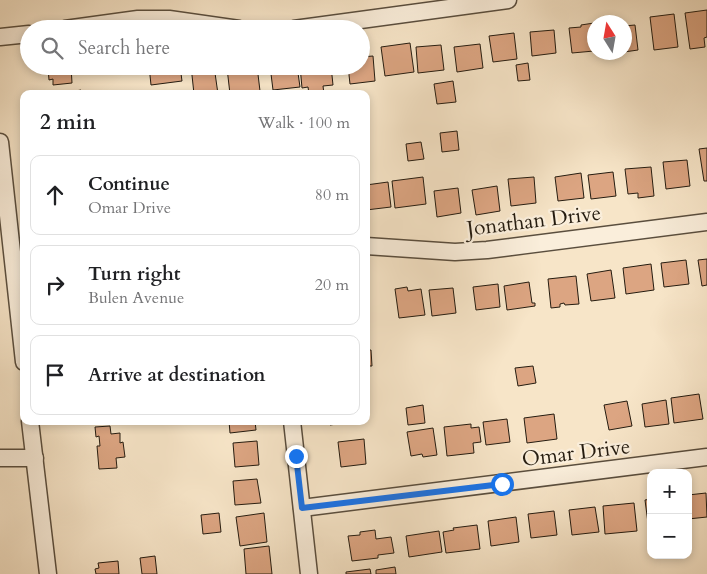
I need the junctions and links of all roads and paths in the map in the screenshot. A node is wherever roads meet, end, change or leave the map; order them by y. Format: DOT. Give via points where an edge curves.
graph roads {
  1 [pos="508,0"];
  2 [pos="131,20"];
  3 [pos="176,20"];
  4 [pos="360,20"];
  5 [pos="20,35"];
  6 [pos="0,37"];
  7 [pos="0,142"];
  8 [pos="707,222"];
  9 [pos="370,246"];
  10 [pos="6,260"];
  11 [pos="20,283"];
  12 [pos="30,425"];
  13 [pos="292,425"];
  14 [pos="707,457"];
  15 [pos="0,458"];
  16 [pos="34,458"];
  17 [pos="302,508"];
  18 [pos="48,574"];
  19 [pos="310,574"];
  1 -- 4 [label="street"];
  2 -- 3 [label="street"];
  5 -- 6 [label="street"];
  7 -- 10 [label="street"];
  8 -- 9 [label="street, Jonathan Drive" via="487,250 455,252"];
  10 -- 11 [label="street"];
  12 -- 16 [label="street"];
  13 -- 17 [label="street"];
  14 -- 17 [label="street, Omar Drive"];
  15 -- 16 [label="street"];
  16 -- 18 [label="street"];
  17 -- 19 [label="street"];
}
